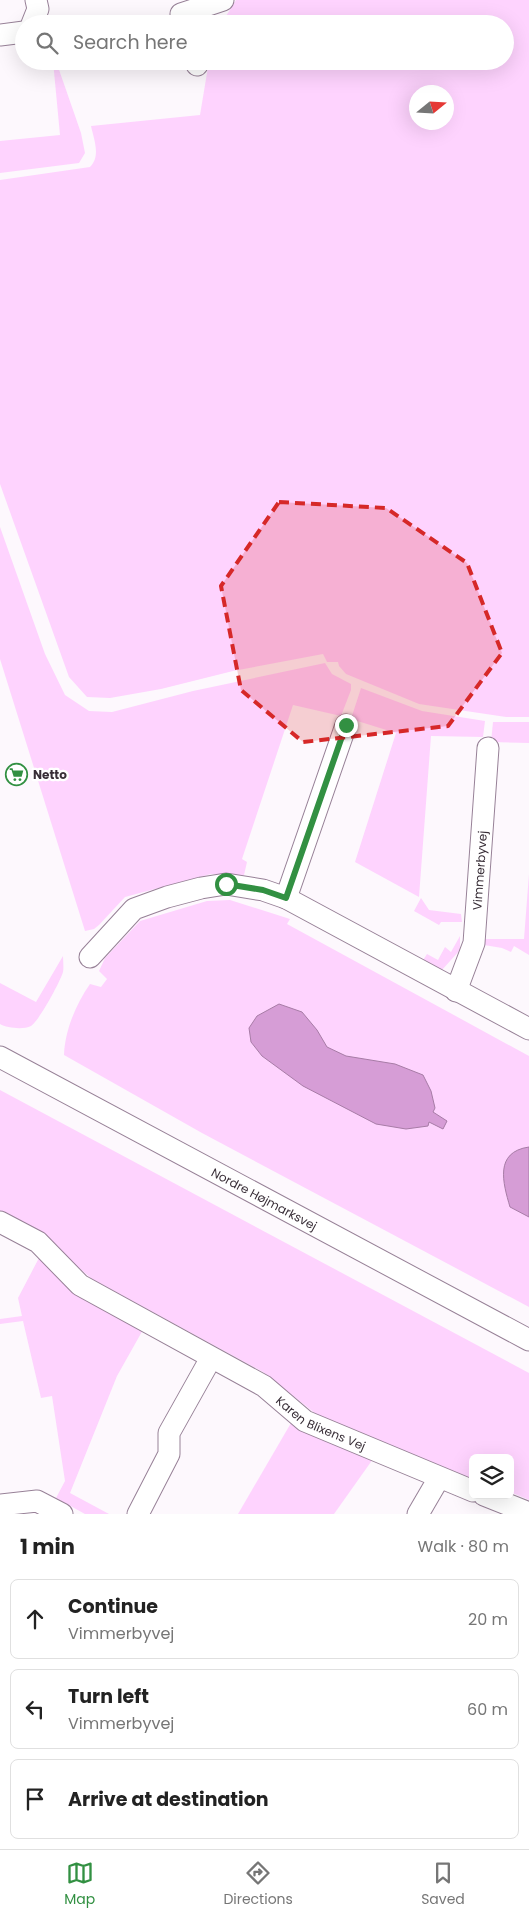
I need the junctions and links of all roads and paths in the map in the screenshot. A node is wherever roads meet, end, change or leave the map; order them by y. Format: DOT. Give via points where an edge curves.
graph roads {
  1 [pos="36,0"];
  2 [pos="223,0"];
  3 [pos="180,13"];
  4 [pos="36,15"];
  5 [pos="15,33"];
  6 [pos="0,35"];
  7 [pos="346,725"];
  8 [pos="488,748"];
  9 [pos="286,898"];
  10 [pos="90,957"];
  11 [pos="456,991"];
  12 [pos="529,1029"];
  13 [pos="0,1056"];
  14 [pos="0,1222"];
  15 [pos="529,1340"];
  16 [pos="211,1358"];
  17 [pos="439,1478"];
  18 [pos="469,1489"];
  19 [pos="494,1499"];
  20 [pos="0,1505"];
  21 [pos="529,1513"];
  22 [pos="62,1514"];
  23 [pos="138,1514"];
  24 [pos="418,1514"];
  1 -- 4 [label="street"];
  2 -- 3 [label="street"];
  5 -- 6 [label="street"];
  7 -- 9 [label="street"];
  8 -- 11 [label="street, Vimmerbyvej" via="474,943"];
  9 -- 10 [label="street" via="263,890 226,884 167,897 134,909"];
  9 -- 11 [label="street"];
  11 -- 12 [label="street"];
  13 -- 15 [label="street, Nordre Højmarksvej"];
  14 -- 16 [label="street, Karen Blixens Vej" via="38,1242 80,1285"];
  16 -- 17 [label="street, Karen Blixens Vej" via="264,1386 305,1420"];
  16 -- 23 [label="street" via="169,1433 169,1454"];
  17 -- 18 [label="street, Karen Blixens Vej"];
  17 -- 24 [label="street"];
  19 -- 21 [label="street"];
  20 -- 22 [label="street" via="37,1501"];
}
